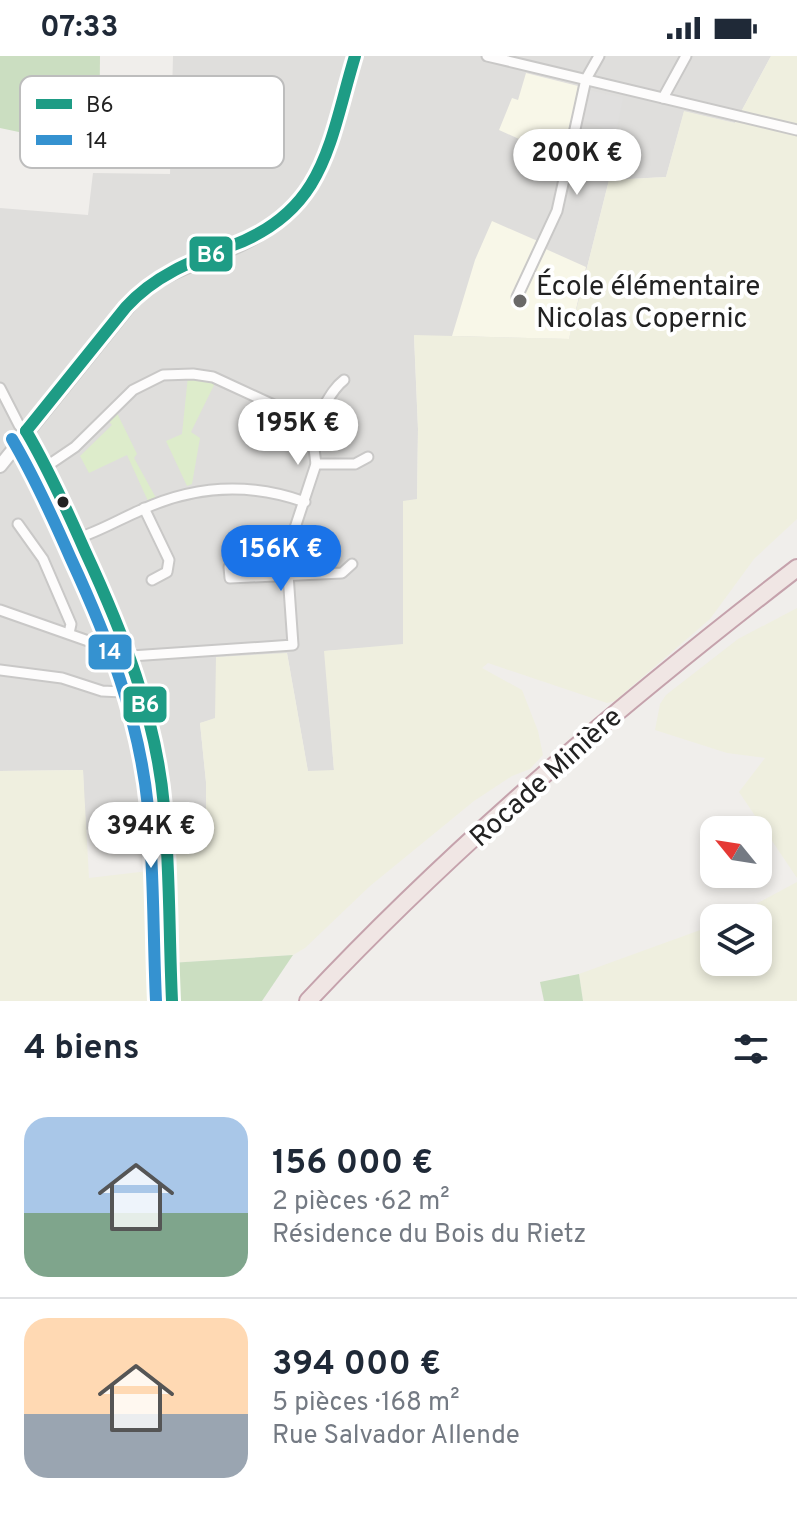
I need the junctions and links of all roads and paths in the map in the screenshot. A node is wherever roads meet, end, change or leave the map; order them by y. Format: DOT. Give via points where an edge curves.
graph roads {
  1 [pos="355,56"];
  2 [pos="487,56"];
  3 [pos="599,56"];
  4 [pos="686,56"];
  5 [pos="586,79"];
  6 [pos="663,98"];
  7 [pos="797,130"];
  8 [pos="517,297"];
  9 [pos="344,380"];
  10 [pos="0,388"];
  11 [pos="307,428"];
  12 [pos="26,431"];
  13 [pos="368,457"];
  14 [pos="316,464"];
  15 [pos="0,466"];
  16 [pos="47,466"];
  17 [pos="305,502"];
  18 [pos="144,508"];
  19 [pos="18,524"];
  20 [pos="78,538"];
  21 [pos="352,564"];
  22 [pos="229,567"];
  23 [pos="797,568"];
  24 [pos="288,576"];
  25 [pos="797,578"];
  26 [pos="152,580"];
  27 [pos="0,610"];
  28 [pos="69,633"];
  29 [pos="131,656"];
  30 [pos="0,670"];
  31 [pos="142,693"];
  32 [pos="172,1001"];
  33 [pos="308,1001"];
  34 [pos="319,1001"];
  1 -- 12 [label="street" via="319,173 293,211 262,234 146,288"];
  2 -- 5 [label="street"];
  3 -- 5 [label="street"];
  4 -- 6 [label="street"];
  5 -- 6 [label="street"];
  5 -- 8 [label="street" via="557,211"];
  6 -- 7 [label="street"];
  9 -- 11 [label="street"];
  10 -- 12 [label="street"];
  11 -- 14 [label="street"];
  11 -- 16 [label="street" via="291,413 213,377 163,375 133,390 75,447"];
  12 -- 15 [label="street"];
  12 -- 16 [label="street"];
  13 -- 14 [label="street" via="355,464"];
  14 -- 17 [label="street"];
  16 -- 20 [label="street"];
  17 -- 18 [label="street" via="211,488"];
  17 -- 24 [label="street" via="289,546"];
  18 -- 20 [label="street"];
  18 -- 26 [label="street" via="169,560 167,572"];
  19 -- 28 [label="street" via="43,559 71,624"];
  20 -- 29 [label="street"];
  21 -- 24 [label="street" via="342,573"];
  22 -- 24 [label="street" via="230,578"];
  23 -- 33 [label="highway, Rocade Minière" via="558,763"];
  24 -- 29 [label="street" via="293,645"];
  25 -- 34 [label="highway, Rocade Minière" via="548,783"];
  27 -- 28 [label="street"];
  28 -- 29 [label="street"];
  29 -- 31 [label="street"];
  30 -- 31 [label="street" via="62,678 102,691"];
  31 -- 32 [label="street" via="164,805"];
}
